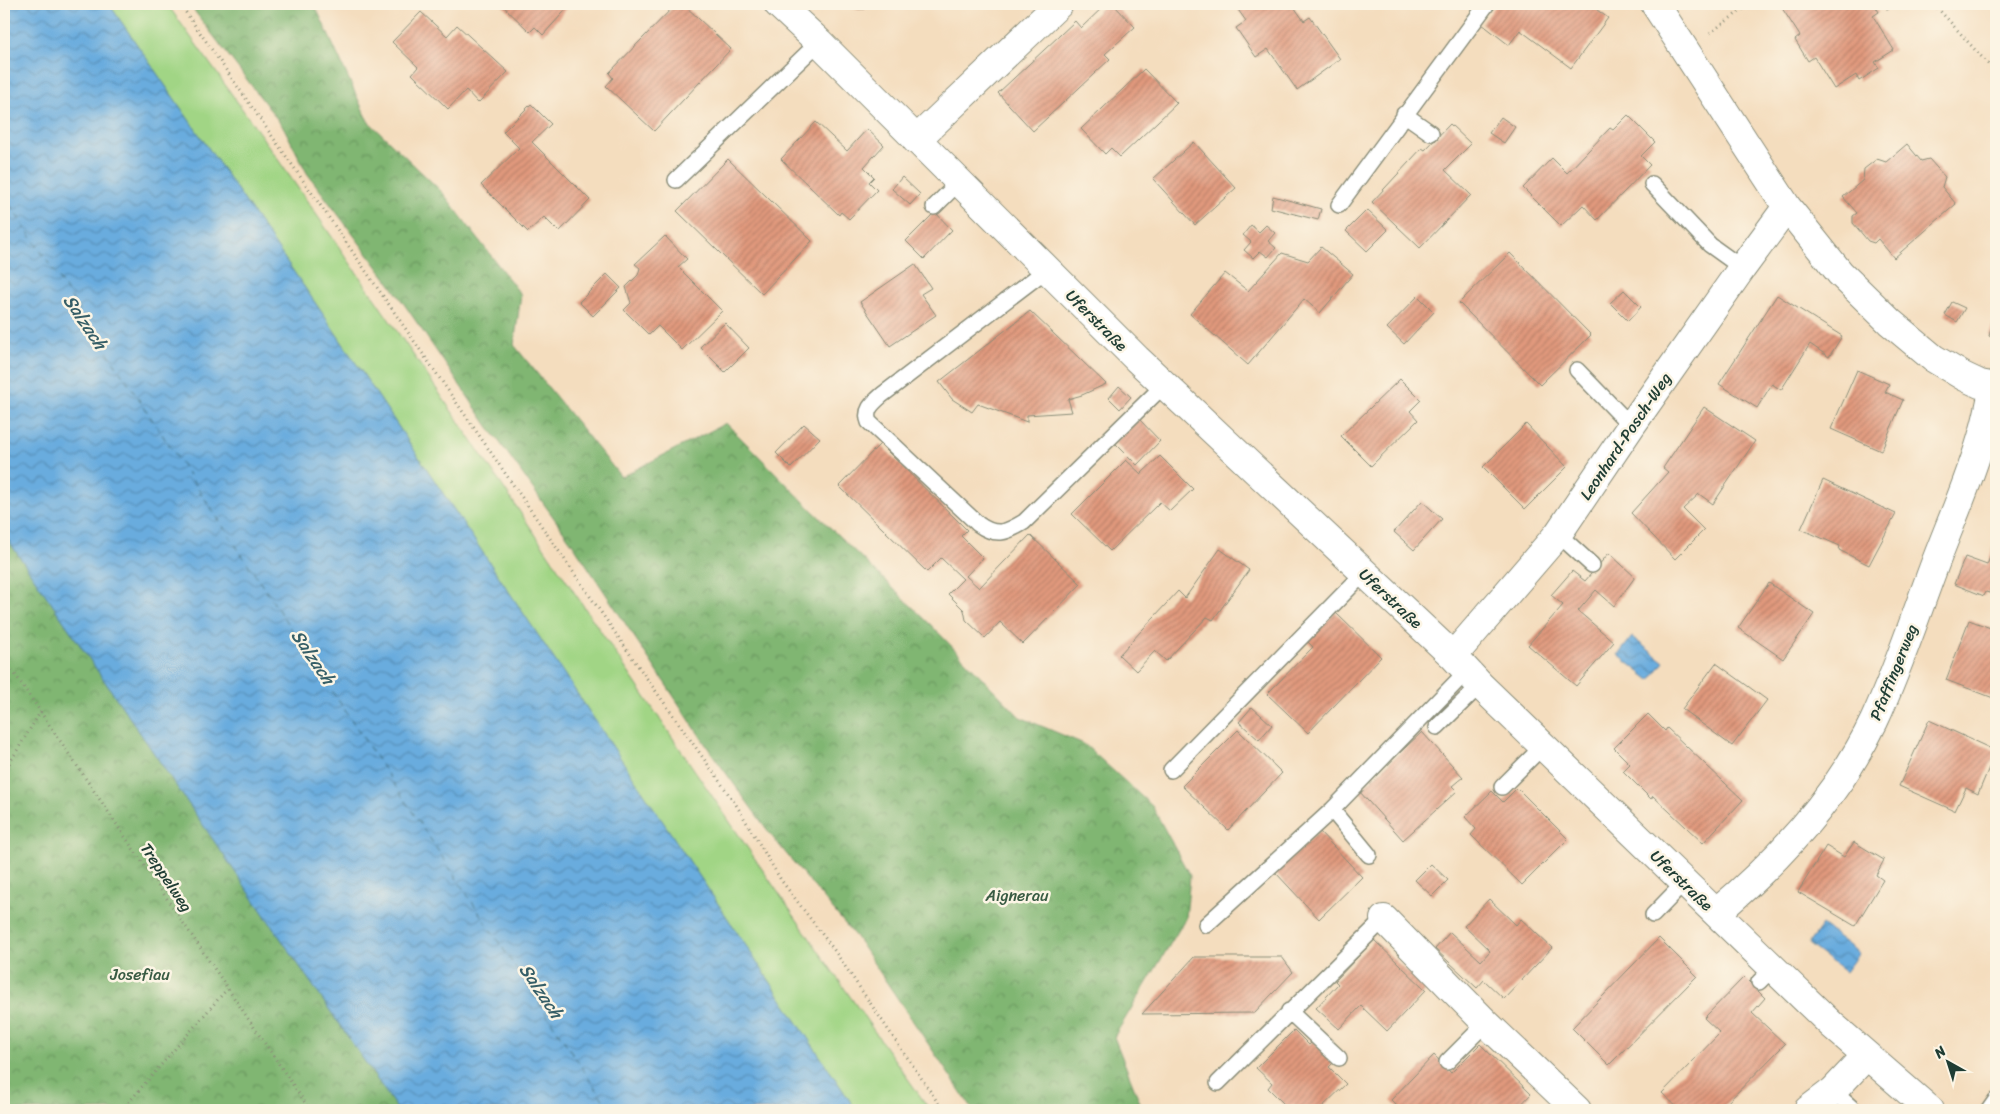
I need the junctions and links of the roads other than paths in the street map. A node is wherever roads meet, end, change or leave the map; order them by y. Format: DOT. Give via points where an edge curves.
graph roads {
  1 [pos="1059,4"];
  2 [pos="1487,4"];
  3 [pos="1656,4"];
  4 [pos="785,6"];
  5 [pos="818,42"];
  6 [pos="1404,114"];
  7 [pos="1431,133"];
  8 [pos="916,140"];
  9 [pos="676,180"];
  10 [pos="959,182"];
  11 [pos="1652,184"];
  12 [pos="1339,205"];
  13 [pos="934,207"];
  14 [pos="1788,207"];
  15 [pos="1742,268"];
  16 [pos="1046,270"];
  17 [pos="1577,370"];
  18 [pos="1164,385"];
  19 [pos="1995,386"];
  20 [pos="1631,426"];
  21 [pos="1558,534"];
  22 [pos="1592,565"];
  23 [pos="1364,573"];
  24 [pos="1467,671"];
  25 [pos="1437,727"];
  26 [pos="1543,746"];
  27 [pos="1171,770"];
  28 [pos="1502,787"];
  29 [pos="1332,810"];
  30 [pos="1369,855"];
  31 [pos="1684,883"];
  32 [pos="1716,913"];
  33 [pos="1653,915"];
  34 [pos="1384,919"];
  35 [pos="1206,926"];
  36 [pos="1289,1011"];
  37 [pos="1486,1023"];
  38 [pos="1866,1056"];
  39 [pos="1339,1058"];
  40 [pos="1447,1062"];
  41 [pos="1218,1083"];
  42 [pos="1833,1091"];
  43 [pos="1996,1100"];
  44 [pos="1577,1110"];
  45 [pos="1808,1110"];
  46 [pos="1854,1110"];
  47 [pos="1930,1110"];
  48 [pos="1989,1110"];
  1 -- 8 [label="street"];
  2 -- 6 [label="lane"];
  3 -- 14 [label="street"];
  4 -- 5 [label="street, Uferstraße"];
  5 -- 8 [label="street, Uferstraße"];
  5 -- 9 [label="lane"];
  6 -- 7 [label="lane"];
  6 -- 12 [label="lane"];
  8 -- 10 [label="street, Uferstraße"];
  10 -- 13 [label="lane"];
  10 -- 16 [label="street, Uferstraße"];
  11 -- 15 [label="lane" via="1710,246"];
  14 -- 15 [label="street, Leonhard-Posch-Weg"];
  14 -- 19 [label="street" via="1840,273 1908,339 1963,376 1980,384"];
  15 -- 20 [label="street, Leonhard-Posch-Weg"];
  16 -- 18 [label="street, Uferstraße"];
  16 -- 18 [label="lane" via="882,395 869,408 866,416 869,422 978,524 987,530 1005,532 1024,522"];
  17 -- 20 [label="lane"];
  18 -- 23 [label="street, Uferstraße"];
  19 -- 32 [label="street, Pfaffingerweg" via="1970,471 1873,722 1835,786 1795,838"];
  20 -- 21 [label="street, Leonhard-Posch-Weg"];
  21 -- 22 [label="lane"];
  21 -- 24 [label="street, Leonhard-Posch-Weg"];
  23 -- 24 [label="street, Uferstraße"];
  23 -- 27 [label="lane"];
  24 -- 25 [label="lane"];
  24 -- 26 [label="street, Uferstraße"];
  24 -- 29 [label="lane"];
  26 -- 28 [label="lane"];
  26 -- 31 [label="street, Uferstraße"];
  29 -- 30 [label="lane"];
  29 -- 35 [label="lane"];
  31 -- 32 [label="street, Uferstraße"];
  31 -- 33 [label="lane"];
  32 -- 38 [label="street, Uferstraße" via="1766,975"];
  34 -- 36 [label="lane"];
  34 -- 37 [label="street"];
  36 -- 39 [label="lane"];
  36 -- 41 [label="lane"];
  37 -- 40 [label="lane"];
  37 -- 44 [label="street"];
  38 -- 42 [label="street"];
  38 -- 47 [label="street, Uferstraße"];
  42 -- 45 [label="street"];
  42 -- 46 [label="lane"];
  43 -- 48 [label="lane"];
}
